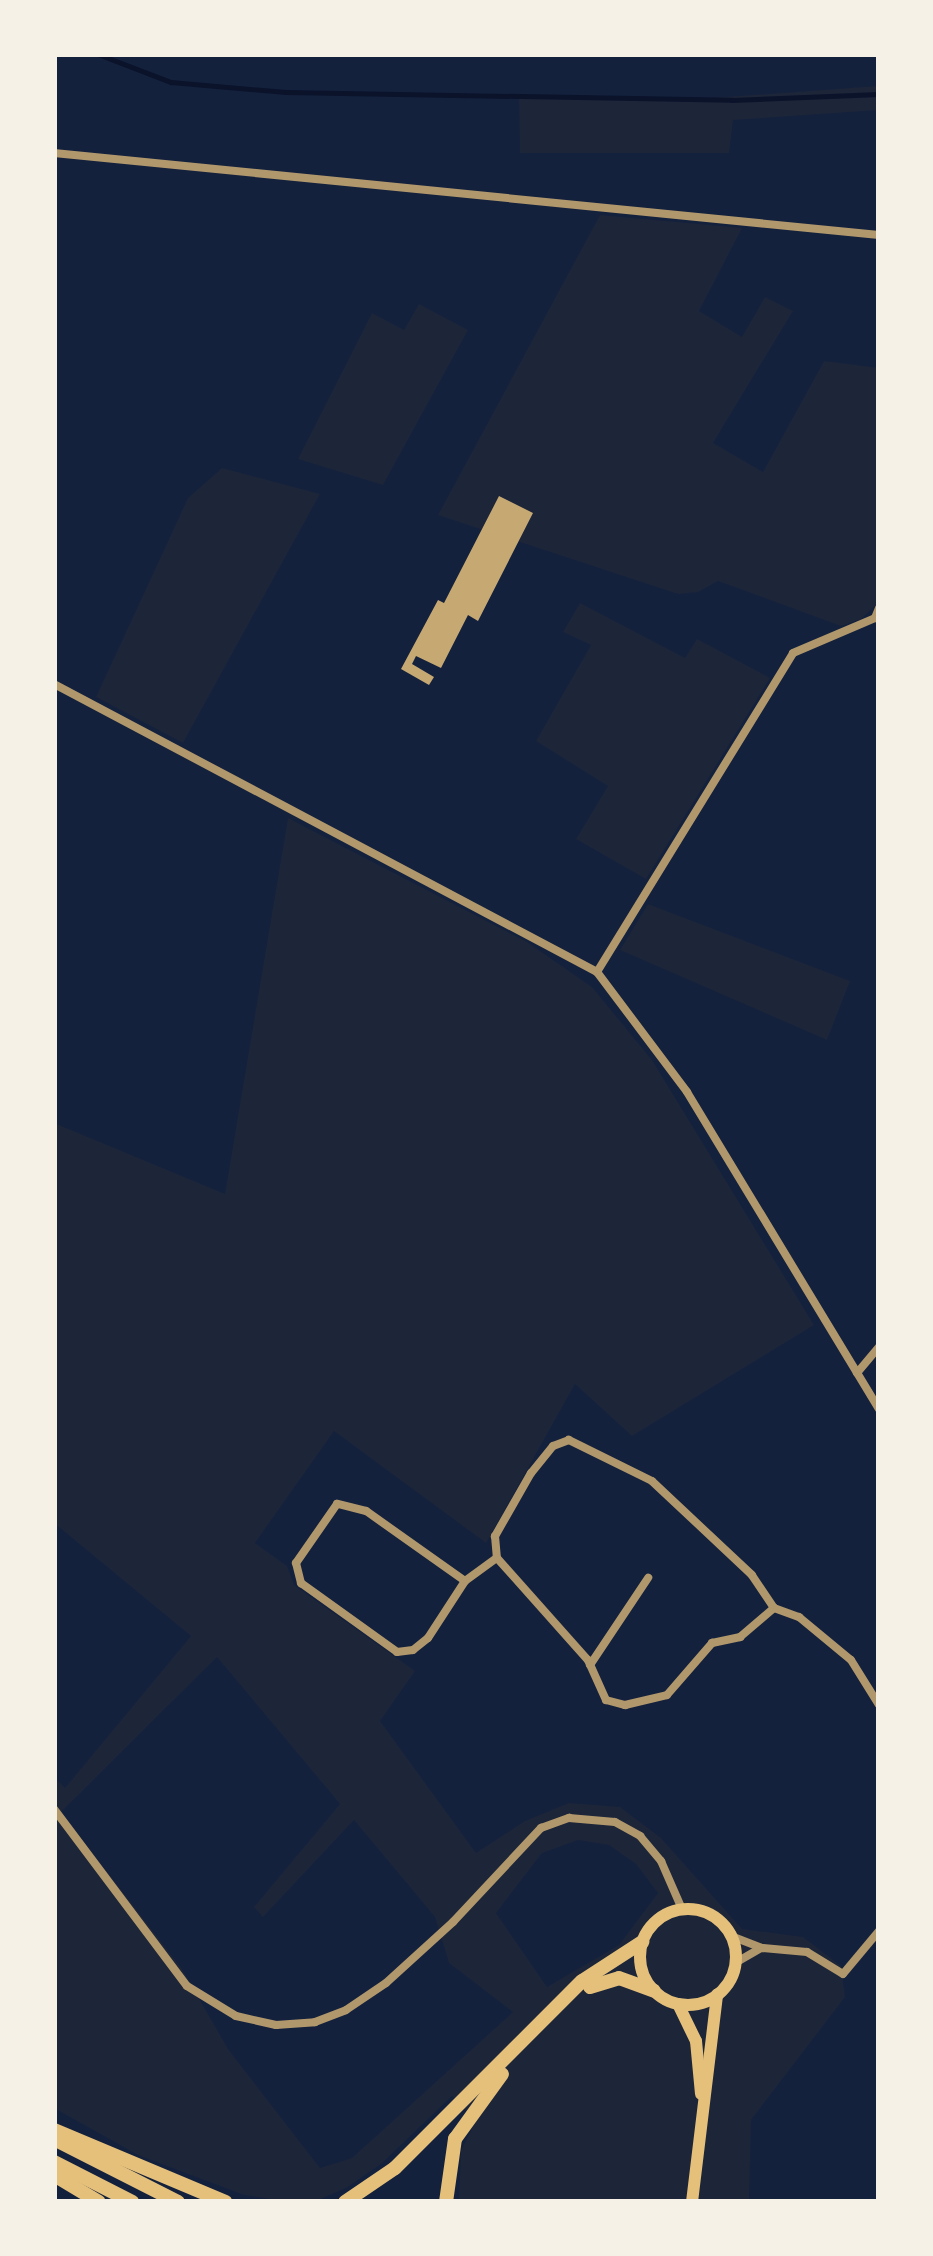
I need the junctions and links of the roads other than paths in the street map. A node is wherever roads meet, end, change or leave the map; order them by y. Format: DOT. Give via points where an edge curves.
graph roads {
  1 [pos="54,153"];
  2 [pos="879,235"];
  3 [pos="879,608"];
  4 [pos="54,684"];
  5 [pos="597,973"];
  6 [pos="879,1347"];
  7 [pos="857,1373"];
  8 [pos="879,1409"];
  9 [pos="497,1558"];
  10 [pos="648,1578"];
  11 [pos="465,1581"];
  12 [pos="774,1608"];
  13 [pos="590,1664"];
  14 [pos="879,1705"];
  15 [pos="54,1810"];
  16 [pos="682,1909"];
  17 [pos="879,1931"];
  18 [pos="731,1936"];
  19 [pos="642,1942"];
  20 [pos="763,1948"];
  21 [pos="736,1963"];
  22 [pos="654,1991"];
  23 [pos="717,1995"];
  24 [pos="678,2004"];
  25 [pos="703,2109"];
  26 [pos="54,2130"];
  27 [pos="54,2139"];
  28 [pos="54,2162"];
  29 [pos="54,2175"];
  30 [pos="99,2202"];
  31 [pos="132,2202"];
  32 [pos="178,2202"];
  33 [pos="225,2202"];
  34 [pos="345,2202"];
  35 [pos="446,2202"];
  36 [pos="692,2202"];
  1 -- 2 [label="street"];
  3 -- 5 [label="street" via="875,618 793,653"];
  4 -- 5 [label="street"];
  5 -- 7 [label="street" via="687,1092"];
  6 -- 7 [label="street"];
  7 -- 8 [label="street"];
  9 -- 11 [label="street"];
  9 -- 12 [label="street" via="495,1536 531,1473 569,1440 652,1481 708,1529"];
  9 -- 13 [label="street"];
  10 -- 13 [label="street"];
  11 -- 11 [label="street" via="428,1637 398,1652 302,1583 296,1563 337,1504 365,1511"];
  12 -- 13 [label="street" via="740,1637 712,1643 656,1700 606,1700"];
  12 -- 14 [label="street" via="800,1617 851,1660"];
  15 -- 16 [label="street" via="187,1986 225,2011 276,2025 315,2022 386,1983 528,1840 569,1818 603,1819 640,1836"];
  16 -- 18 [label="main road" via="711,1915"];
  16 -- 19 [label="main road" via="657,1920"];
  17 -- 20 [label="street" via="843,1974 807,1952"];
  18 -- 20 [label="street"];
  18 -- 21 [label="main road"];
  19 -- 22 [label="main road" via="641,1968"];
  19 -- 34 [label="highway" via="582,1982 395,2168"];
  20 -- 21 [label="street"];
  21 -- 23 [label="main road"];
  22 -- 24 [label="main road"];
  22 -- 35 [label="highway" via="638,1981 604,1980 547,2027 466,2117 448,2162"];
  23 -- 24 [label="main road"];
  23 -- 25 [label="main road"];
  24 -- 25 [label="main road" via="695,2041"];
  25 -- 36 [label="main road"];
  26 -- 33 [label="highway"];
  27 -- 32 [label="highway"];
  28 -- 31 [label="highway"];
  29 -- 30 [label="highway"];
}
